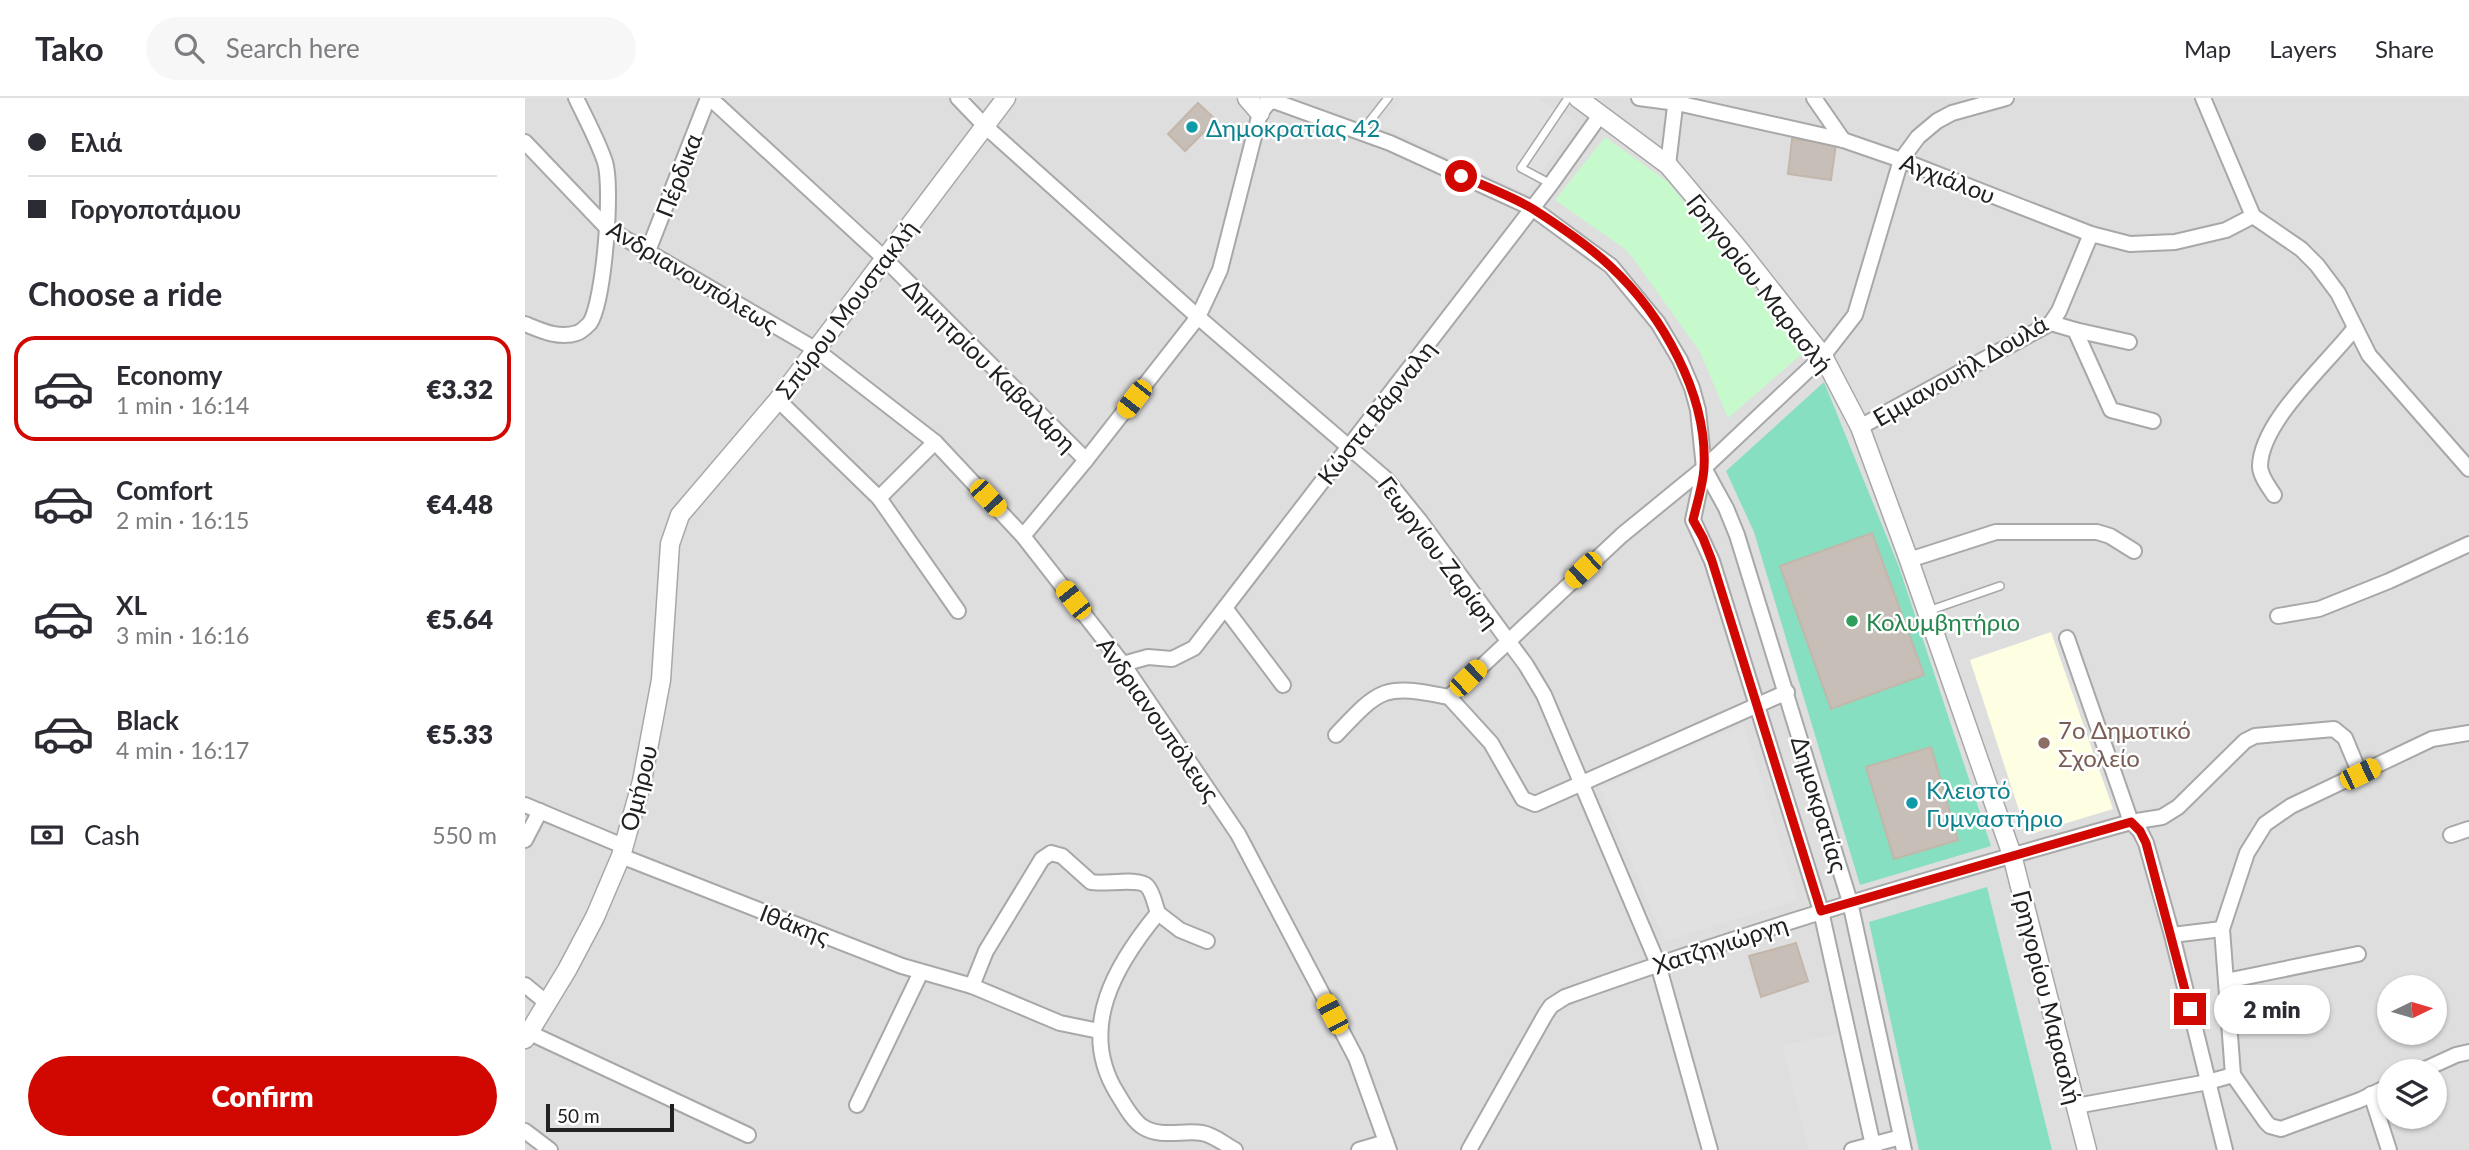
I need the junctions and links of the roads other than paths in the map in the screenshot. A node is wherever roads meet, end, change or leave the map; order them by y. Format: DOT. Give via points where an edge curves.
graph roads {
  1 [pos="576,98"];
  2 [pos="709,98"];
  3 [pos="958,98"];
  4 [pos="1006,98"];
  5 [pos="1247,98"];
  6 [pos="1388,98"];
  7 [pos="1568,98"];
  8 [pos="1578,98"];
  9 [pos="1639,98"];
  10 [pos="1814,98"];
  11 [pos="2006,98"];
  12 [pos="2203,98"];
  13 [pos="1676,101"];
  14 [pos="1267,104"];
  15 [pos="1601,114"];
  16 [pos="985,126"];
  17 [pos="1362,131"];
  18 [pos="1843,140"];
  19 [pos="525,142"];
  20 [pos="1901,160"];
  21 [pos="1668,166"];
  22 [pos="1551,184"];
  23 [pos="1532,208"];
  24 [pos="2253,216"];
  25 [pos="607,228"];
  26 [pos="2091,234"];
  27 [pos="648,251"];
  28 [pos="884,258"];
  29 [pos="1198,317"];
  30 [pos="2051,323"];
  31 [pos="525,324"];
  32 [pos="2354,329"];
  33 [pos="2075,330"];
  34 [pos="2129,342"];
  35 [pos="815,349"];
  36 [pos="1823,356"];
  37 [pos="778,400"];
  38 [pos="2153,421"];
  39 [pos="1860,427"];
  40 [pos="935,442"];
  41 [pos="1350,446"];
  42 [pos="1086,460"];
  43 [pos="1704,468"];
  44 [pos="2469,469"];
  45 [pos="2274,495"];
  46 [pos="879,498"];
  47 [pos="680,515"];
  48 [pos="1023,536"];
  49 [pos="2469,544"];
  50 [pos="2134,551"];
  51 [pos="1909,560"];
  52 [pos="2000,586"];
  53 [pos="1225,608"];
  54 [pos="958,611"];
  55 [pos="1927,612"];
  56 [pos="2278,616"];
  57 [pos="2067,638"];
  58 [pos="1506,641"];
  59 [pos="1123,664"];
  60 [pos="1283,685"];
  61 [pos="1787,692"];
  62 [pos="1448,697"];
  63 [pos="1757,706"];
  64 [pos="2469,733"];
  65 [pos="1336,735"];
  66 [pos="2360,774"];
  67 [pos="1581,784"];
  68 [pos="525,805"];
  69 [pos="540,811"];
  70 [pos="2131,822"];
  71 [pos="2469,829"];
  72 [pos="2451,835"];
  73 [pos="525,840"];
  74 [pos="622,851"];
  75 [pos="2012,855"];
  76 [pos="1850,902"];
  77 [pos="1821,911"];
  78 [pos="1158,913"];
  79 [pos="2222,929"];
  80 [pos="2172,935"];
  81 [pos="1207,941"];
  82 [pos="2358,954"];
  83 [pos="1658,964"];
  84 [pos="921,972"];
  85 [pos="2226,981"];
  86 [pos="525,985"];
  87 [pos="972,986"];
  88 [pos="548,1003"];
  89 [pos="1099,1031"];
  90 [pos="527,1036"];
  91 [pos="2469,1052"];
  92 [pos="2447,1059"];
  93 [pos="2233,1075"];
  94 [pos="2208,1082"];
  95 [pos="2377,1091"];
  96 [pos="2371,1094"];
  97 [pos="856,1105"];
  98 [pos="2076,1105"];
  99 [pos="525,1131"];
  100 [pos="748,1135"];
  101 [pos="1903,1143"];
  102 [pos="1388,1146"];
  103 [pos="1874,1147"];
  104 [pos="550,1150"];
  105 [pos="1235,1150"];
  106 [pos="1359,1150"];
  107 [pos="1469,1150"];
  108 [pos="1710,1150"];
  109 [pos="1852,1150"];
  110 [pos="2087,1150"];
  111 [pos="2225,1150"];
  112 [pos="2389,1150"];
  1 -- 25 [label="street" via="605,163"];
  2 -- 27 [label="street, Πέρδικα"];
  2 -- 28 [label="street, Δημητρίου Καβαλάρη"];
  3 -- 16 [label="street, Γεωργίου Ζαρίφη"];
  4 -- 16 [label="street, Σπύρου Μουστακλή"];
  5 -- 14 [label="street"];
  6 -- 17 [label="lane"];
  7 -- 22 [label="lane" via="1521,168"];
  8 -- 15 [label="street, Γρηγορίου Μαρασλή"];
  9 -- 13 [label="street, Αγχιάλου"];
  10 -- 18 [label="street"];
  11 -- 20 [label="street" via="1937,121"];
  12 -- 24 [label="street"];
  13 -- 18 [label="street, Αγχιάλου"];
  13 -- 21 [label="street"];
  14 -- 17 [label="street, Δημοκρατίας"];
  14 -- 29 [label="street" via="1220,270"];
  15 -- 21 [label="street, Γρηγορίου Μαρασλή"];
  15 -- 22 [label="street, Κώστα Βάρναλη"];
  16 -- 28 [label="street, Σπύρου Μουστακλή"];
  16 -- 29 [label="street, Γεωργίου Ζαρίφη"];
  17 -- 23 [label="street, Δημοκρατίας"];
  18 -- 20 [label="street, Αγχιάλου"];
  19 -- 25 [label="street, Ανδριανουπόλεως"];
  20 -- 26 [label="street, Αγχιάλου"];
  20 -- 36 [label="street" via="1856,315"];
  21 -- 36 [label="street, Γρηγορίου Μαρασλή"];
  22 -- 23 [label="street, Κώστα Βάρναλη"];
  23 -- 41 [label="street, Κώστα Βάρναλη"];
  23 -- 43 [label="street, Δημοκρατίας" via="1611,266 1658,323 1692,388"];
  24 -- 26 [label="street, Αγχιάλου" via="2226,230 2175,242 2130,244"];
  24 -- 32 [label="street" via="2301,248 2317,265 2338,293"];
  25 -- 27 [label="street, Ανδριανουπόλεως"];
  25 -- 31 [label="street" via="598,299 590,323 579,333 553,335"];
  26 -- 30 [label="street, Εμμανουήλ Δουλά"];
  27 -- 35 [label="street, Ανδριανουπόλεως"];
  28 -- 35 [label="street, Σπύρου Μουστακλή"];
  28 -- 42 [label="street, Δημητρίου Καβαλάρη"];
  29 -- 41 [label="street, Γεωργίου Ζαρίφη"];
  29 -- 42 [label="street"];
  30 -- 33 [label="street"];
  30 -- 39 [label="street, Εμμανουήλ Δουλά"];
  32 -- 44 [label="street" via="2369,355"];
  32 -- 45 [label="street" via="2273,425 2260,469"];
  33 -- 34 [label="street"];
  33 -- 38 [label="street" via="2111,410"];
  35 -- 37 [label="street, Σπύρου Μουστακλή"];
  35 -- 40 [label="street, Ανδριανουπόλεως"];
  36 -- 39 [label="street, Γρηγορίου Μαρασλή"];
  36 -- 43 [label="street"];
  37 -- 46 [label="street"];
  37 -- 47 [label="street, Σπύρου Μουστακλή"];
  39 -- 51 [label="street, Γρηγορίου Μαρασλή"];
  40 -- 46 [label="street"];
  40 -- 48 [label="street, Ανδριανουπόλεως"];
  41 -- 53 [label="street, Κώστα Βάρναλη"];
  41 -- 58 [label="street, Γεωργίου Ζαρίφη" via="1386,479 1420,521"];
  42 -- 48 [label="street"];
  43 -- 58 [label="street"];
  43 -- 61 [label="street, Δημοκρατίας" via="1737,535"];
  43 -- 63 [label="street, Δημοκρατίας" via="1693,520 1712,561"];
  46 -- 54 [label="street"];
  47 -- 74 [label="street, Ομήρου" via="670,544 661,680 642,781"];
  48 -- 59 [label="street, Ανδριανουπόλεως"];
  49 -- 56 [label="street" via="2319,609"];
  50 -- 51 [label="street" via="2097,532 2002,532"];
  51 -- 55 [label="street, Γρηγορίου Μαρασλή"];
  52 -- 55 [label="lane"];
  53 -- 59 [label="street, Κώστα Βάρναλη" via="1185,654"];
  53 -- 60 [label="street"];
  55 -- 75 [label="street, Γρηγορίου Μαρασλή"];
  57 -- 70 [label="street"];
  58 -- 62 [label="street"];
  58 -- 67 [label="street, Γεωργίου Ζαρίφη" via="1544,695"];
  59 -- 102 [label="street, Ανδριανουπόλεως" via="1238,834 1356,1059"];
  61 -- 63 [label="street"];
  61 -- 76 [label="street, Δημοκρατίας"];
  62 -- 65 [label="street" via="1407,689 1385,692"];
  62 -- 67 [label="street" via="1491,743 1523,799 1535,804"];
  63 -- 67 [label="street"];
  63 -- 77 [label="street, Δημοκρατίας"];
  64 -- 66 [label="street" via="2432,739"];
  66 -- 70 [label="street, Χατζηγιώργη" via="2345,738 2334,729 2261,734 2245,741 2171,813"];
  66 -- 79 [label="street" via="2291,806 2265,824 2247,853"];
  67 -- 83 [label="street, Γεωργίου Ζαρίφη"];
  68 -- 69 [label="street, Ιθάκης"];
  69 -- 73 [label="street"];
  69 -- 74 [label="street, Ιθάκης"];
  70 -- 75 [label="street, Χατζηγιώργη"];
  70 -- 80 [label="street" via="2146,843"];
  71 -- 72 [label="street"];
  74 -- 84 [label="street, Ιθάκης"];
  74 -- 88 [label="street, Ομήρου" via="594,917"];
  75 -- 76 [label="street, Χατζηγιώργη"];
  75 -- 98 [label="street, Γρηγορίου Μαρασλή"];
  76 -- 77 [label="street, Χατζηγιώργη"];
  76 -- 101 [label="street, Δημοκρατίας"];
  77 -- 83 [label="street, Χατζηγιώργη"];
  77 -- 103 [label="street, Δημοκρατίας"];
  78 -- 81 [label="street" via="1180,930"];
  78 -- 87 [label="street" via="1145,884 1091,882 1062,856 1051,853 1042,859 986,951"];
  78 -- 89 [label="street" via="1132,944 1112,980"];
  79 -- 80 [label="street"];
  79 -- 85 [label="street"];
  80 -- 94 [label="street"];
  82 -- 85 [label="street"];
  83 -- 107 [label="street, Χατζηγιώργη" via="1551,1006"];
  83 -- 108 [label="street, Γεωργίου Ζαρίφη"];
  84 -- 87 [label="street, Ιθάκης"];
  84 -- 97 [label="street"];
  85 -- 93 [label="street"];
  86 -- 88 [label="street"];
  87 -- 89 [label="street, Ιθάκης" via="1050,1020"];
  88 -- 90 [label="street, Ομήρου"];
  89 -- 105 [label="street" via="1101,1058 1113,1086 1143,1127 1159,1133 1203,1133"];
  90 -- 100 [label="street"];
  91 -- 92 [label="street"];
  93 -- 94 [label="street"];
  93 -- 96 [label="street" via="2275,1128 2287,1128"];
  94 -- 98 [label="street"];
  94 -- 111 [label="street"];
  95 -- 96 [label="street"];
  96 -- 112 [label="street"];
  98 -- 110 [label="street, Γρηγορίου Μαρασλή"];
  99 -- 104 [label="street"];
  101 -- 103 [label="street"];
  102 -- 106 [label="street"];
  103 -- 109 [label="street"];
}
